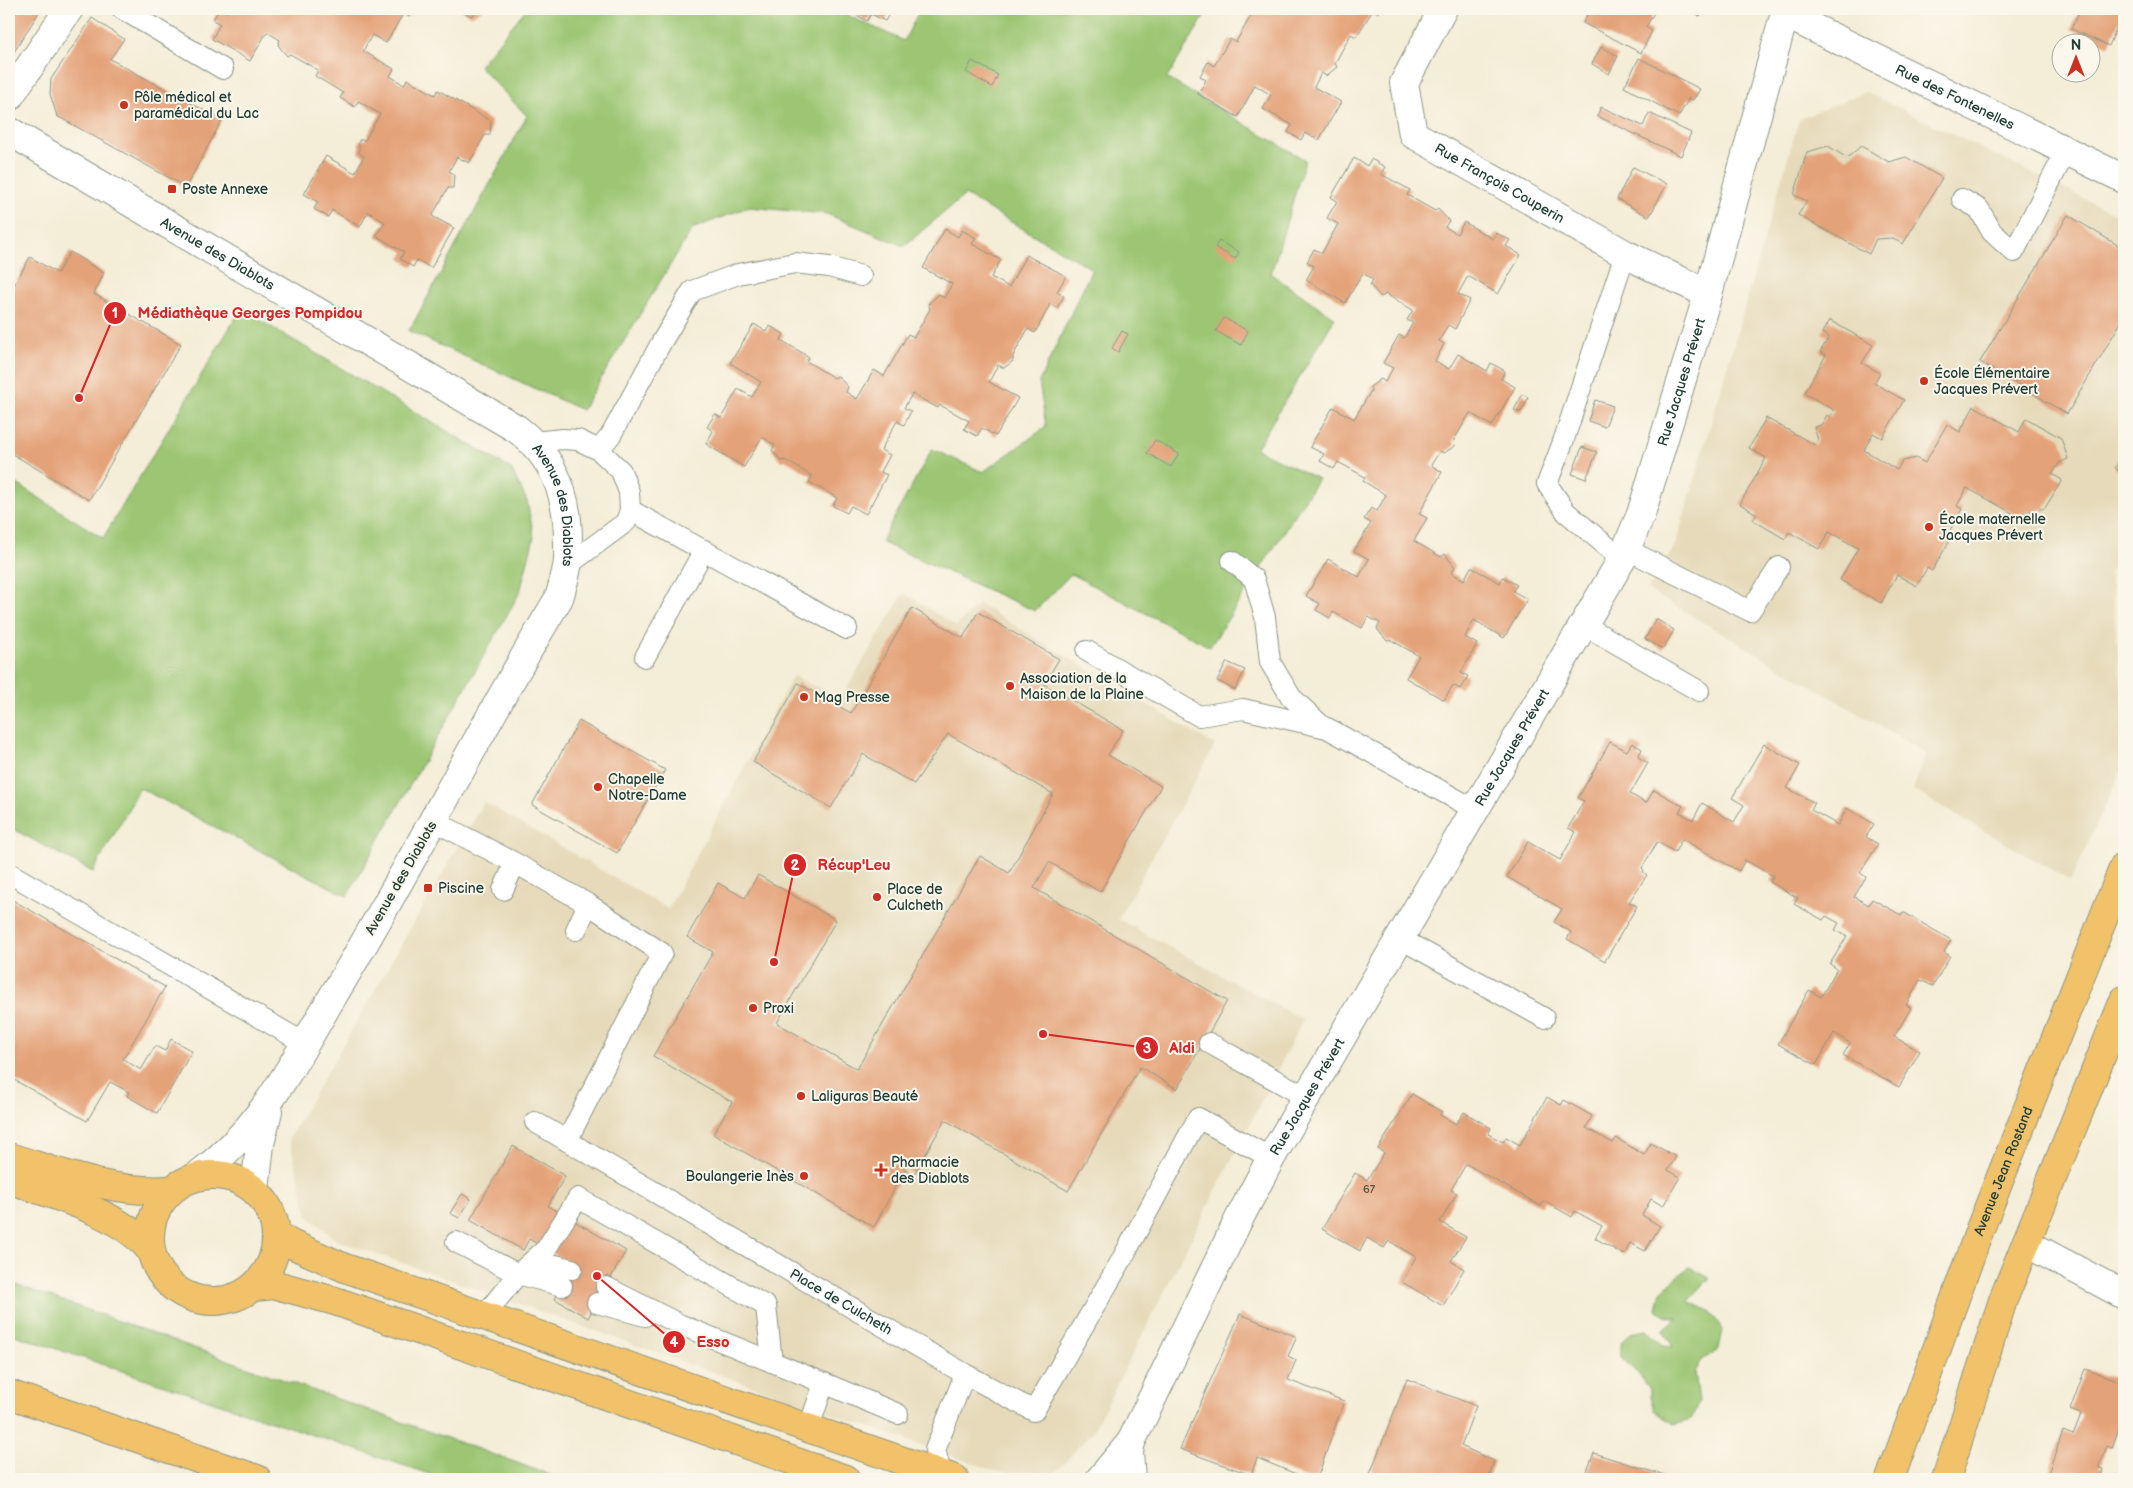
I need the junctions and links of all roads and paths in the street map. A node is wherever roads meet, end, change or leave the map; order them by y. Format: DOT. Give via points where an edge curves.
graph roads {
  1 [pos="69,9"];
  2 [pos="122,9"];
  3 [pos="1442,9"];
  4 [pos="1785,11"];
  5 [pos="223,69"];
  6 [pos="9,97"];
  7 [pos="9,131"];
  8 [pos="2066,151"];
  9 [pos="2124,179"];
  10 [pos="1962,199"];
  11 [pos="1625,254"];
  12 [pos="862,276"];
  13 [pos="1708,294"];
  14 [pos="533,442"];
  15 [pos="599,450"];
  16 [pos="630,510"];
  17 [pos="704,550"];
  18 [pos="1624,554"];
  19 [pos="1232,561"];
  20 [pos="568,566"];
  21 [pos="1779,567"];
  22 [pos="1584,625"];
  23 [pos="847,629"];
  24 [pos="1087,651"];
  25 [pos="645,657"];
  26 [pos="1699,691"];
  27 [pos="1322,726"];
  28 [pos="1474,809"];
  29 [pos="434,821"];
  30 [pos="515,862"];
  31 [pos="2124,866"];
  32 [pos="9,873"];
  33 [pos="503,890"];
  34 [pos="588,904"];
  35 [pos="576,930"];
  36 [pos="1400,938"];
  37 [pos="2124,1000"];
  38 [pos="1544,1018"];
  39 [pos="1209,1043"];
  40 [pos="306,1044"];
  41 [pos="1306,1097"];
  42 [pos="271,1100"];
  43 [pos="535,1122"];
  44 [pos="567,1141"];
  45 [pos="9,1157"];
  46 [pos="1271,1158"];
  47 [pos="197,1176"];
  48 [pos="9,1179"];
  49 [pos="170,1190"];
  50 [pos="255,1190"];
  51 [pos="277,1235"];
  52 [pos="456,1242"];
  53 [pos="2026,1243"];
  54 [pos="148,1246"];
  55 [pos="534,1260"];
  56 [pos="518,1274"];
  57 [pos="254,1287"];
  58 [pos="601,1295"];
  59 [pos="2124,1295"];
  60 [pos="484,1316"];
  61 [pos="772,1362"];
  62 [pos="965,1374"];
  63 [pos="824,1383"];
  64 [pos="9,1394"];
  65 [pos="898,1414"];
  66 [pos="808,1430"];
  67 [pos="1131,1442"];
  68 [pos="948,1477"];
  69 [pos="257,1479"];
  70 [pos="845,1479"];
  71 [pos="1100,1479"];
  72 [pos="1131,1479"];
  73 [pos="1890,1479"];
  74 [pos="1946,1479"];
  1 -- 6 [label="street"];
  2 -- 5 [label="lane"];
  3 -- 11 [label="street, Rue François Couperin" via="1404,83 1413,134"];
  4 -- 8 [label="street, Rue des Fontenelles"];
  4 -- 13 [label="street, Rue Jacques Prévert"];
  7 -- 14 [label="street, Avenue des Diablots" via="517,429"];
  8 -- 9 [label="street, Rue des Fontenelles"];
  8 -- 10 [label="lane" via="2014,252 1992,232 1979,209"];
  11 -- 13 [label="street, Rue François Couperin"];
  11 -- 18 [label="lane" via="1548,484 1566,512"];
  12 -- 15 [label="lane" via="829,267 795,263 738,274 692,291 611,435"];
  13 -- 18 [label="street, Rue Jacques Prévert" via="1641,514"];
  14 -- 15 [label="lane" via="564,438 578,440"];
  14 -- 20 [label="street, Avenue des Diablots" via="546,458 560,485 568,523"];
  15 -- 16 [label="lane" via="621,471 629,492"];
  16 -- 17 [label="lane"];
  16 -- 20 [label="lane" via="626,522"];
  17 -- 23 [label="lane"];
  17 -- 25 [label="lane"];
  18 -- 21 [label="lane" via="1750,611"];
  18 -- 22 [label="street, Rue Jacques Prévert"];
  19 -- 27 [label="lane" via="1254,579 1265,617 1270,662 1291,697"];
  20 -- 29 [label="street, Avenue des Diablots" via="559,598"];
  22 -- 26 [label="lane"];
  22 -- 28 [label="street, Rue Jacques Prévert"];
  24 -- 27 [label="lane" via="1199,716 1243,709"];
  27 -- 28 [label="lane"];
  28 -- 36 [label="street, Rue Jacques Prévert"];
  29 -- 30 [label="lane"];
  29 -- 40 [label="street, Avenue des Diablots"];
  30 -- 33 [label="lane"];
  30 -- 34 [label="lane"];
  31 -- 73 [label="main road, Avenue Jean Rostand" via="1980,1229"];
  32 -- 40 [label="lane"];
  34 -- 35 [label="lane"];
  34 -- 44 [label="lane" via="662,953"];
  36 -- 38 [label="lane"];
  36 -- 41 [label="street, Rue Jacques Prévert"];
  37 -- 53 [label="main road"];
  39 -- 41 [label="lane"];
  40 -- 42 [label="street, Avenue des Diablots"];
  41 -- 46 [label="street, Rue Jacques Prévert"];
  42 -- 47 [label="street, Avenue des Diablots" via="232,1148"];
  42 -- 50 [label="street, Avenue des Diablots" via="260,1144"];
  43 -- 44 [label="lane, Place de Culcheth"];
  44 -- 62 [label="lane, Place de Culcheth"];
  45 -- 49 [label="main road" via="113,1187 148,1192"];
  46 -- 62 [label="lane, Place de Culcheth" via="1198,1118 1121,1261 1034,1411"];
  46 -- 67 [label="street, Rue Jacques Prévert"];
  47 -- 49 [label="main road"];
  47 -- 50 [label="main road" via="223,1174"];
  48 -- 54 [label="main road" via="122,1225"];
  49 -- 54 [label="main road" via="152,1219"];
  50 -- 51 [label="main road" via="267,1203"];
  51 -- 57 [label="main road" via="275,1254 268,1271"];
  51 -- 60 [label="main road" via="345,1268"];
  52 -- 56 [label="lane"];
  53 -- 59 [label="street"];
  53 -- 74 [label="main road" via="2003,1300"];
  54 -- 57 [label="main road" via="161,1275 176,1290 194,1299 215,1301 236,1297"];
  55 -- 56 [label="lane"];
  55 -- 56 [label="lane" via="567,1277"];
  55 -- 61 [label="lane" via="546,1249 578,1198 766,1306"];
  56 -- 60 [label="lane"];
  57 -- 70 [label="main road" via="276,1285 335,1301"];
  58 -- 61 [label="lane"];
  60 -- 66 [label="main road"];
  61 -- 63 [label="lane"];
  62 -- 68 [label="lane" via="935,1450"];
  63 -- 65 [label="lane"];
  63 -- 66 [label="lane"];
  64 -- 69 [label="main road"];
  66 -- 68 [label="main road"];
  67 -- 71 [label="street, Rue Jacques Prévert"];
  67 -- 72 [label="street, Rue Jacques Prévert"];
}
